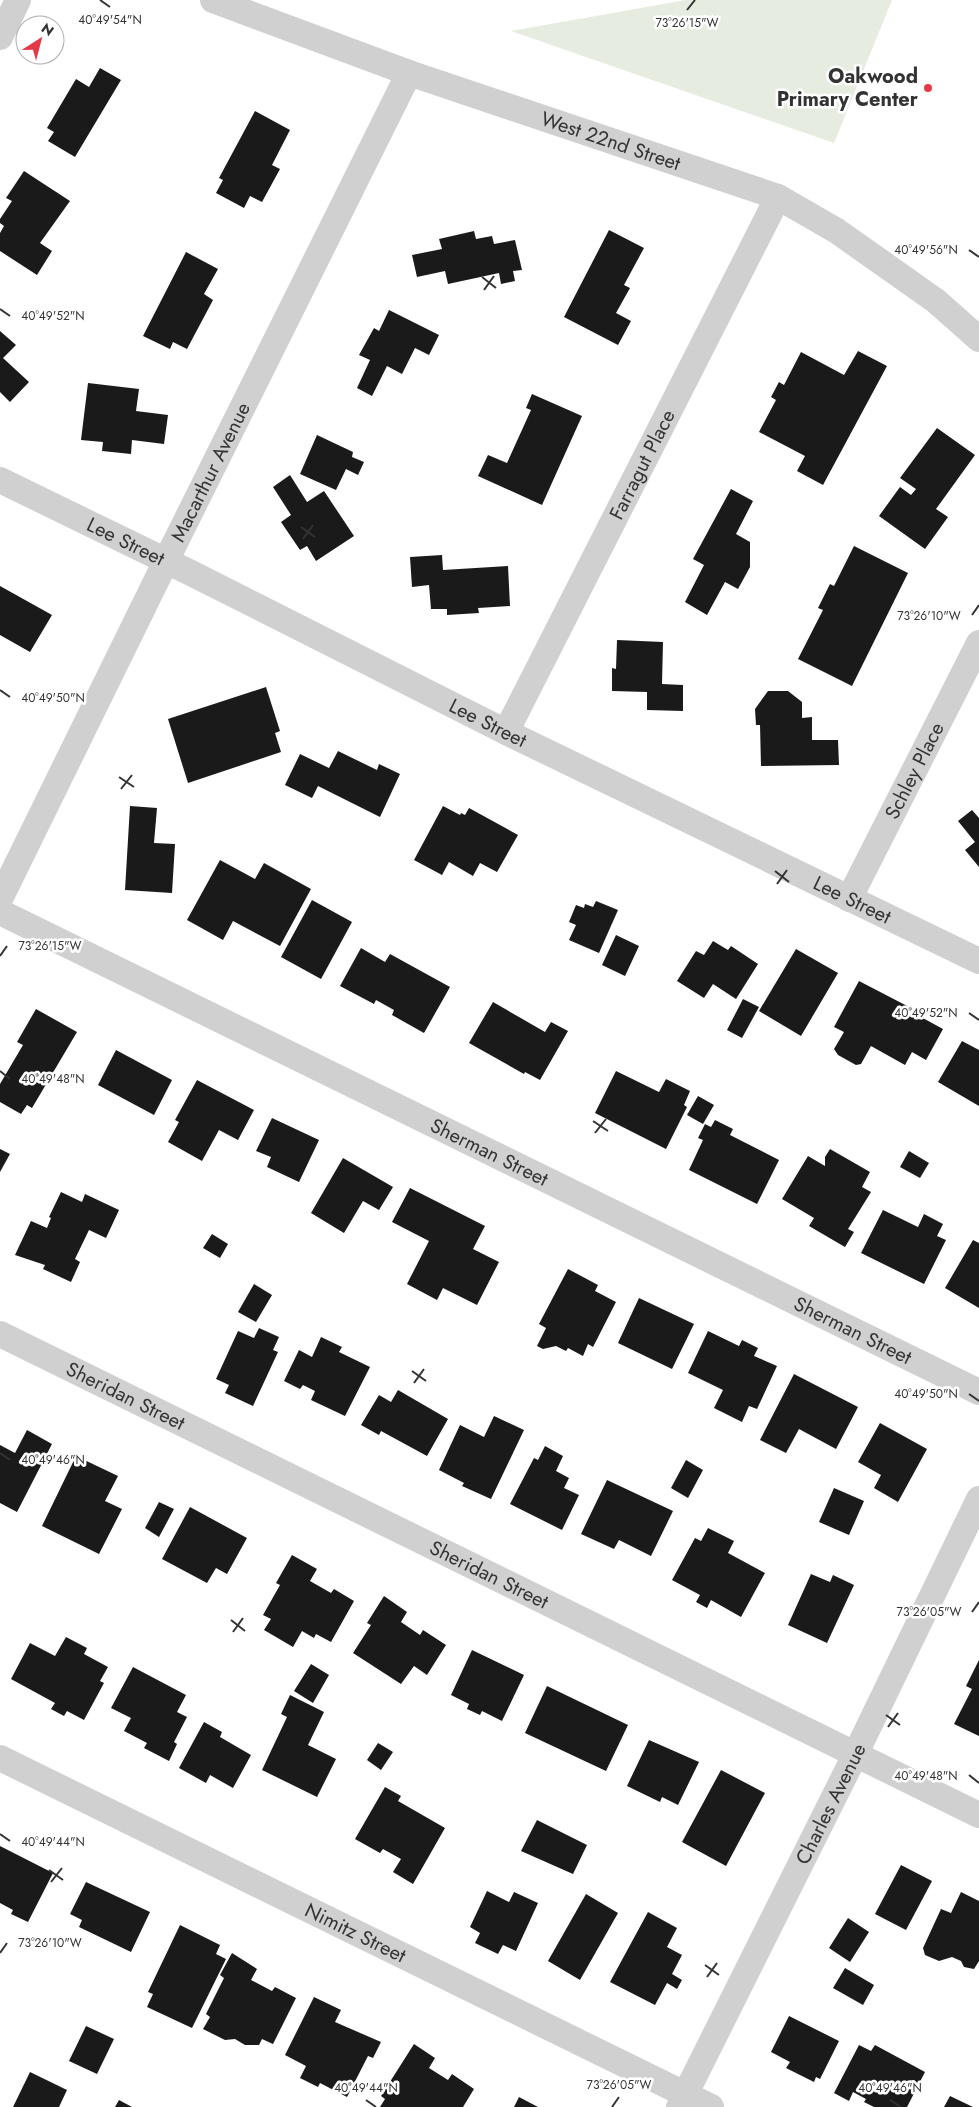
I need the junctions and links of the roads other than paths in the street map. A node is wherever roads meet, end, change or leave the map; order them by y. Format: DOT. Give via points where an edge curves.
graph roads {
  1 [pos="18,0"];
  2 [pos="213,0"];
  3 [pos="0,37"];
  4 [pos="409,73"];
  5 [pos="778,197"];
  6 [pos="979,339"];
  7 [pos="0,480"];
  8 [pos="166,561"];
  9 [pos="979,643"];
  10 [pos="506,732"];
  11 [pos="0,899"];
  12 [pos="849,899"];
  13 [pos="0,912"];
  14 [pos="979,961"];
  15 [pos="0,1334"];
  16 [pos="979,1392"];
  17 [pos="979,1499"];
  18 [pos="855,1755"];
  19 [pos="0,1758"];
  20 [pos="979,1815"];
  21 [pos="682,2101"];
  22 [pos="711,2107"];
  1 -- 3 [label="street"];
  2 -- 4 [label="street, West 22nd Street"];
  4 -- 5 [label="street, West 22nd Street"];
  4 -- 8 [label="street, Macarthur Avenue"];
  5 -- 6 [label="street, West 22nd Street" via="837,230 936,302"];
  5 -- 10 [label="street, Farragut Place"];
  7 -- 8 [label="street, Lee Street"];
  8 -- 10 [label="street, Lee Street"];
  8 -- 11 [label="street, Macarthur Avenue"];
  9 -- 12 [label="street, Schley Place"];
  10 -- 12 [label="street, Lee Street"];
  12 -- 14 [label="street, Lee Street"];
  13 -- 16 [label="street, Sherman Street"];
  15 -- 18 [label="street, Sheridan Street"];
  17 -- 18 [label="street, Charles Avenue"];
  18 -- 20 [label="street, Sheridan Street"];
  18 -- 21 [label="street, Charles Avenue"];
  19 -- 21 [label="street, Nimitz Street"];
  21 -- 22 [label="street, Nimitz Street"];
}
